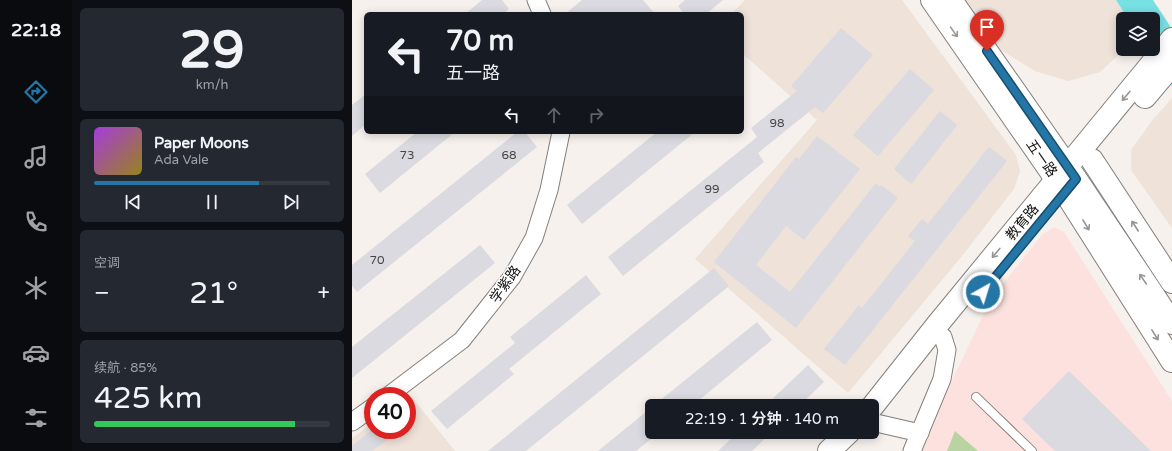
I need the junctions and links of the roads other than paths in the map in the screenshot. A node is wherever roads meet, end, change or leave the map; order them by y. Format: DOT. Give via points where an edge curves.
graph roads {
  1 [pos="536,0"];
  2 [pos="932,0"];
  3 [pos="950,0"];
  4 [pos="541,12"];
  5 [pos="1172,39"];
  6 [pos="1160,71"];
  7 [pos="561,134"];
  8 [pos="1092,160"];
  9 [pos="1066,179"];
  10 [pos="1172,282"];
  11 [pos="1172,323"];
  12 [pos="943,336"];
  13 [pos="1172,361"];
  14 [pos="400,387"];
  15 [pos="976,397"];
  16 [pos="879,399"];
  17 [pos="879,402"];
  18 [pos="364,413"];
  19 [pos="352,422"];
  20 [pos="879,424"];
  21 [pos="920,433"];
  22 [pos="842,439"];
  23 [pos="829,451"];
  24 [pos="912,451"];
  25 [pos="1032,451"];
  1 -- 4 [label="street"];
  2 -- 9 [label="main road, 五一路, one-way"];
  3 -- 9 [label="main road, 五一路"];
  5 -- 6 [label="main road, 教育路"];
  6 -- 8 [label="main road, 教育路"];
  6 -- 9 [label="main road, 教育路, one-way"];
  7 -- 14 [label="street, 学紫路" via="549,190 534,238 512,277 462,340"];
  8 -- 9 [label="main road, 教育路"];
  10 -- 8 [label="main road, one-way"];
  11 -- 9 [label="main road, 五一路, one-way"];
  9 -- 12 [label="main road, 教育路" via="973,303"];
  9 -- 13 [label="main road, 五一路, one-way"];
  9 -- 16 [label="main road, 教育路, one-way" via="942,318"];
  12 -- 17 [label="main road, 教育路"];
  12 -- 21 [label="street" via="947,350 942,379"];
  15 -- 25 [label="lane"];
  18 -- 19 [label="street"];
  20 -- 21 [label="street"];
  21 -- 24 [label="street"];
  22 -- 23 [label="main road"];
}
